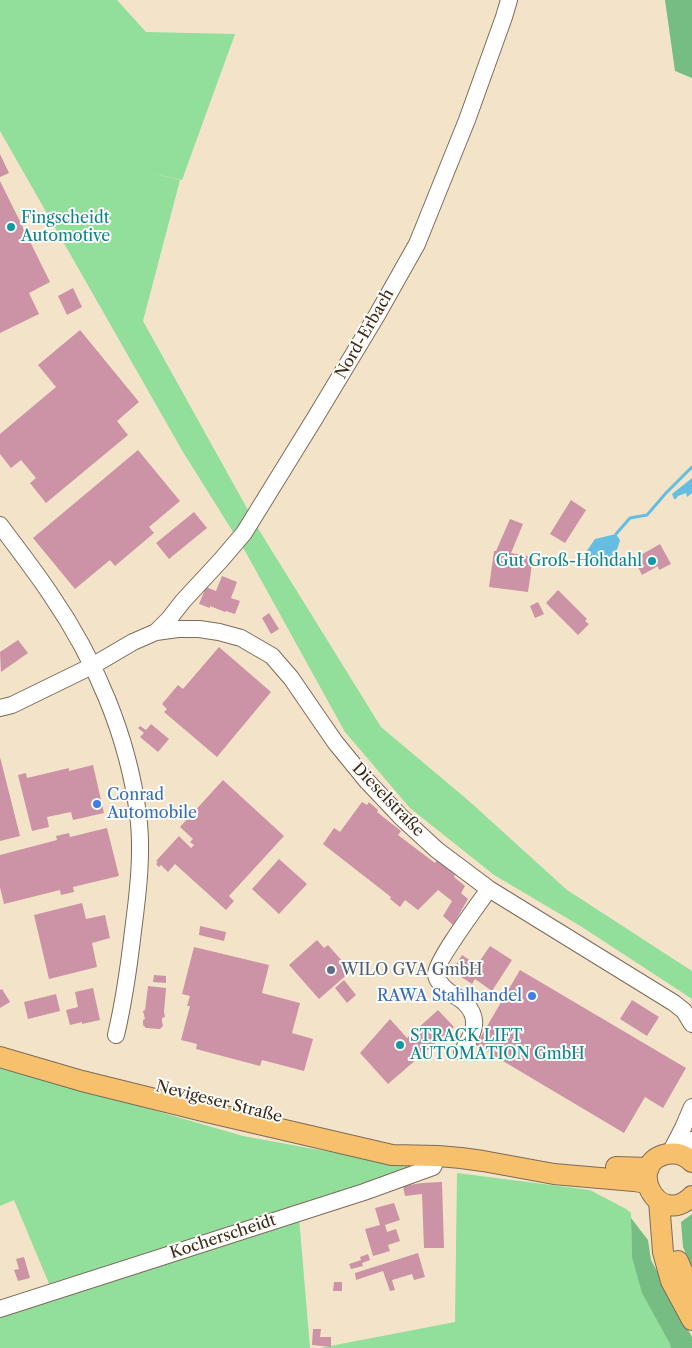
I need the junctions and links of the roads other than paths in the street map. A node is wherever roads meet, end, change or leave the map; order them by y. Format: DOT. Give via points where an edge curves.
graph roads {
  1 [pos="509,0"];
  2 [pos="0,524"];
  3 [pos="156,632"];
  4 [pos="92,666"];
  5 [pos="0,708"];
  6 [pos="489,889"];
  7 [pos="692,1024"];
  8 [pos="116,1035"];
  9 [pos="0,1046"];
  10 [pos="462,1052"];
  11 [pos="0,1058"];
  12 [pos="692,1107"];
  13 [pos="685,1153"];
  14 [pos="438,1156"];
  15 [pos="648,1176"];
  16 [pos="686,1200"];
  17 [pos="659,1201"];
  18 [pos="690,1306"];
  19 [pos="0,1309"];
  1 -- 3 [label="street, Nord-Erbach" via="467,120 417,244 378,315 244,533"];
  2 -- 4 [label="street" via="52,596"];
  3 -- 4 [label="street, Dieselstraße"];
  3 -- 6 [label="street, Dieselstraße" via="199,629 219,632 241,638 272,656 366,780 437,850"];
  4 -- 5 [label="street, Dieselstraße"];
  4 -- 8 [label="street" via="122,741 138,815 137,906"];
  6 -- 7 [label="street, Dieselstraße" via="674,1003"];
  6 -- 10 [label="street" via="435,974 442,987 473,1014 475,1025"];
  9 -- 14 [label="main road, Nevigeser Straße" via="316,1127 393,1142"];
  11 -- 14 [label="main road, Nevigeser Straße" via="314,1138 392,1155"];
  12 -- 13 [label="street" via="683,1128"];
  13 -- 15 [label="main road" via="658,1158"];
  14 -- 15 [label="main road, Nevigeser Straße" via="638,1168"];
  14 -- 19 [label="street, Kocherscheidt" via="433,1167 364,1192"];
  15 -- 17 [label="main road" via="651,1194"];
  16 -- 17 [label="main road" via="670,1205"];
  16 -- 18 [label="main road" via="671,1222 674,1250 684,1275"];
  17 -- 18 [label="main road" via="662,1252 671,1281"];
}
